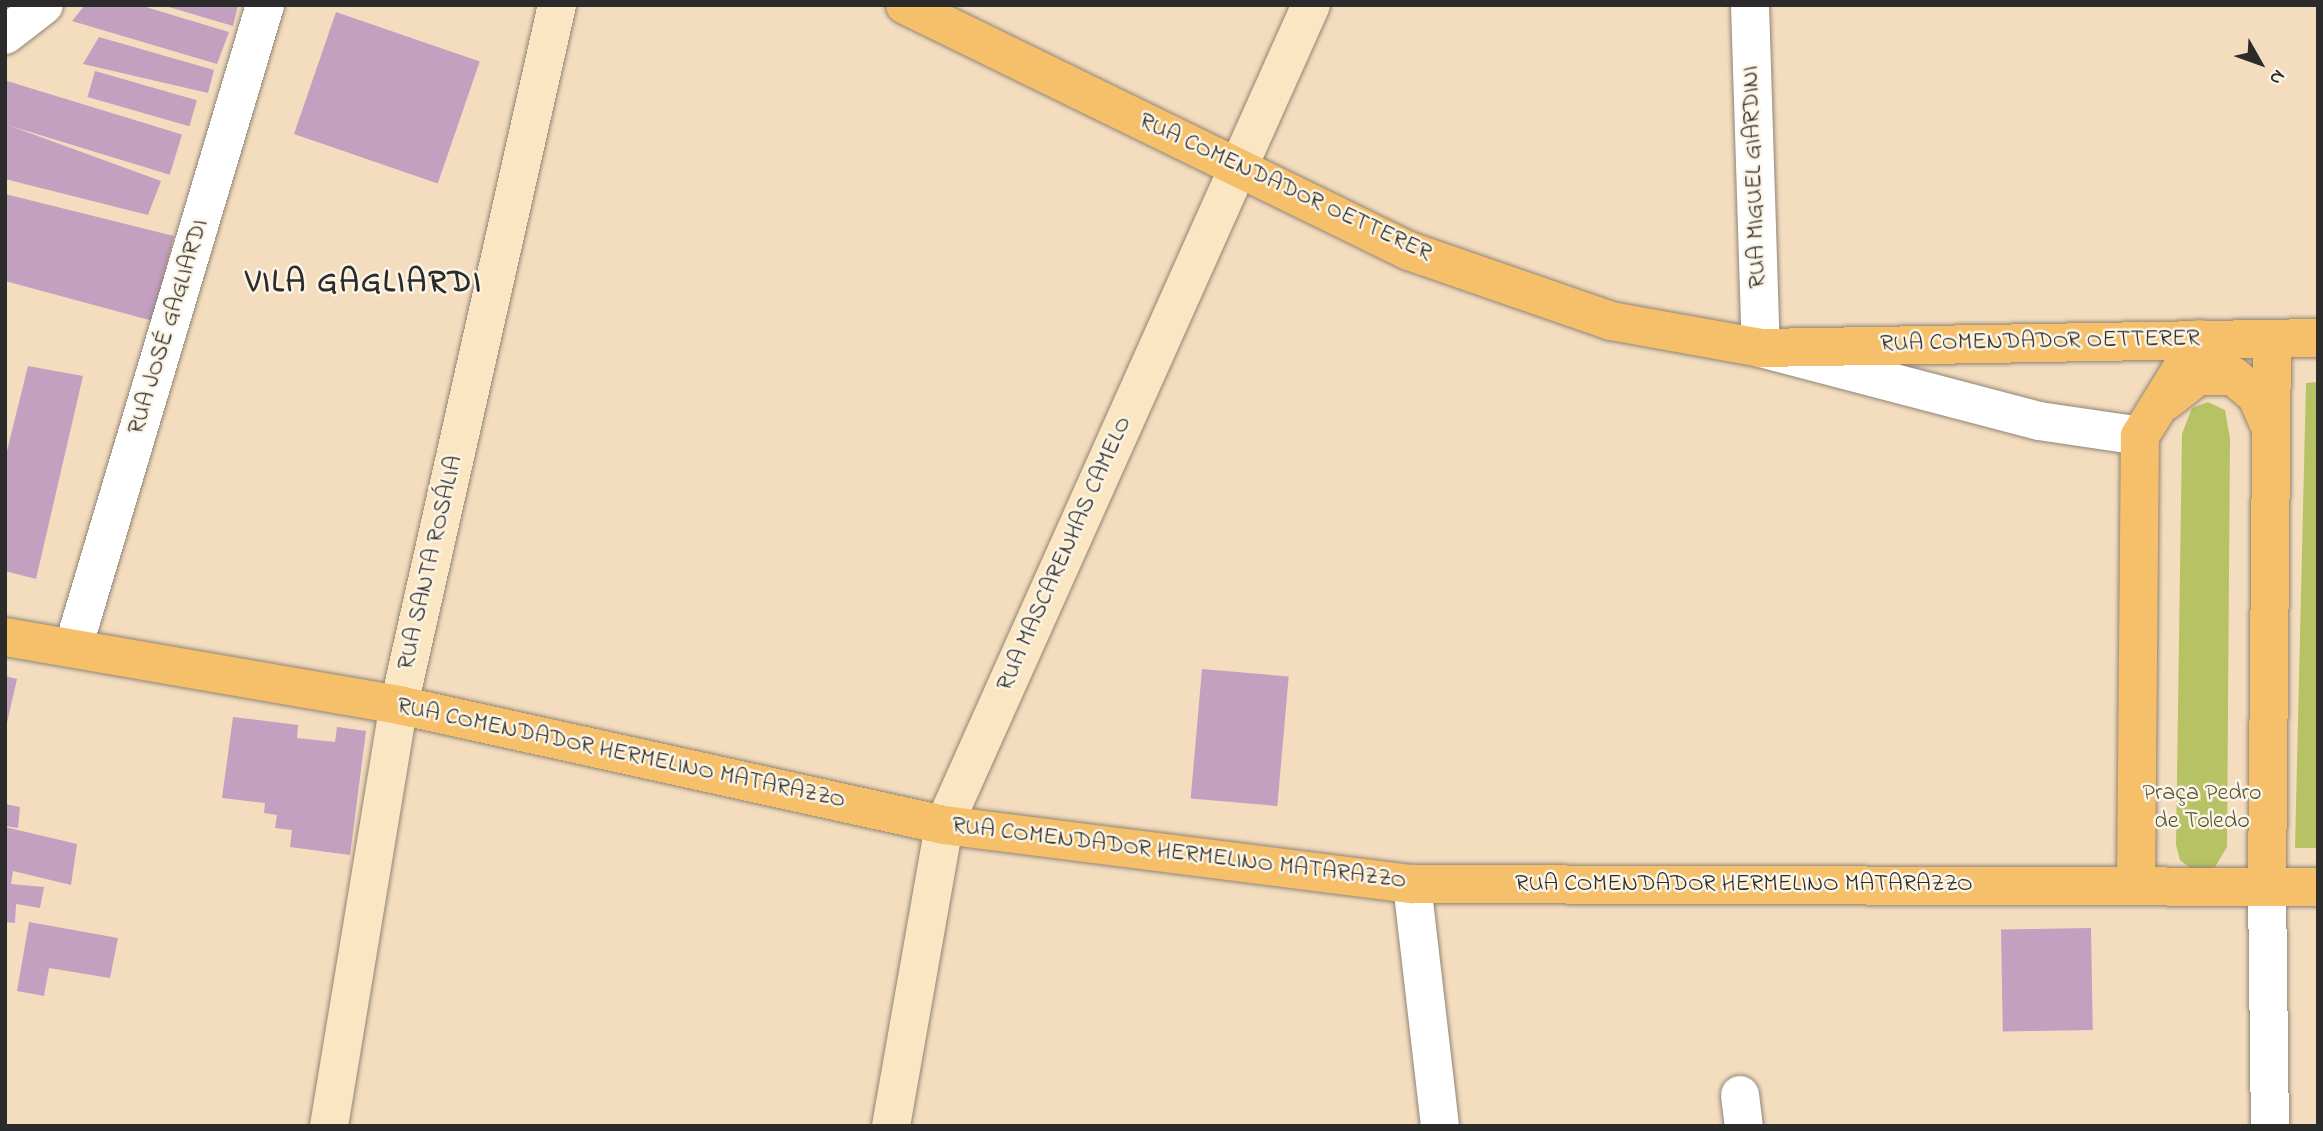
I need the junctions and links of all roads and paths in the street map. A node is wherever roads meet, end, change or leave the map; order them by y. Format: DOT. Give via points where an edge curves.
graph roads {
  1 [pos="44,5"];
  2 [pos="265,5"];
  3 [pos="557,5"];
  4 [pos="905,5"];
  5 [pos="1311,5"];
  6 [pos="1749,5"];
  7 [pos="5,35"];
  8 [pos="1238,168"];
  9 [pos="2318,338"];
  10 [pos="2200,339"];
  11 [pos="2272,339"];
  12 [pos="1761,348"];
  13 [pos="2146,426"];
  14 [pos="2271,428"];
  15 [pos="5,618"];
  16 [pos="5,637"];
  17 [pos="65,647"];
  18 [pos="399,705"];
  19 [pos="944,825"];
  20 [pos="1412,884"];
  21 [pos="2136,885"];
  22 [pos="2267,887"];
  23 [pos="2318,887"];
  24 [pos="330,1126"];
  25 [pos="891,1126"];
  26 [pos="1440,1126"];
  27 [pos="2270,1126"];
  1 -- 7 [label="street"];
  2 -- 17 [label="street, RUA JOSÉ GAGLIARDI"];
  3 -- 18 [label="main road, RUA SANTA ROSÁLIA"];
  4 -- 8 [label="main road, RUA COMENDADOR OETTERER"];
  5 -- 8 [label="main road, RUA MASCARENHAS CAMELO"];
  6 -- 12 [label="street, RUA MIGUEL GIARDINI"];
  8 -- 12 [label="main road, RUA COMENDADOR OETTERER" via="1409,251 1611,321"];
  8 -- 19 [label="main road, RUA MASCARENHAS CAMELO"];
  9 -- 11 [label="main road, RUA COMENDADOR OETTERER"];
  10 -- 11 [label="main road, RUA COMENDADOR OETTERER"];
  10 -- 12 [label="main road, RUA COMENDADOR OETTERER"];
  10 -- 13 [label="main road"];
  11 -- 14 [label="main road"];
  12 -- 13 [label="street, RUA COMENDADOR OETTERER" via="2039,421"];
  13 -- 14 [label="main road" via="2179,387 2198,376 2233,376 2256,395"];
  13 -- 21 [label="main road"];
  14 -- 22 [label="main road"];
  15 -- 17 [label="street, RUA COMENDADOR HERMELINO MATARAZZO"];
  16 -- 17 [label="main road, RUA COMENDADOR HERMELINO MATARAZZO"];
  17 -- 18 [label="main road, RUA COMENDADOR HERMELINO MATARAZZO"];
  18 -- 19 [label="main road, RUA COMENDADOR HERMELINO MATARAZZO"];
  18 -- 24 [label="main road, RUA SANTA ROSÁLIA"];
  19 -- 20 [label="main road, RUA COMENDADOR HERMELINO MATARAZZO"];
  19 -- 25 [label="main road, RUA MASCARENHAS CAMELO"];
  20 -- 21 [label="main road, RUA COMENDADOR HERMELINO MATARAZZO"];
  20 -- 26 [label="street"];
  21 -- 22 [label="main road, RUA COMENDADOR HERMELINO MATARAZZO"];
  22 -- 23 [label="main road, RUA COMENDADOR HERMELINO MATARAZZO"];
  22 -- 27 [label="street"];
}
